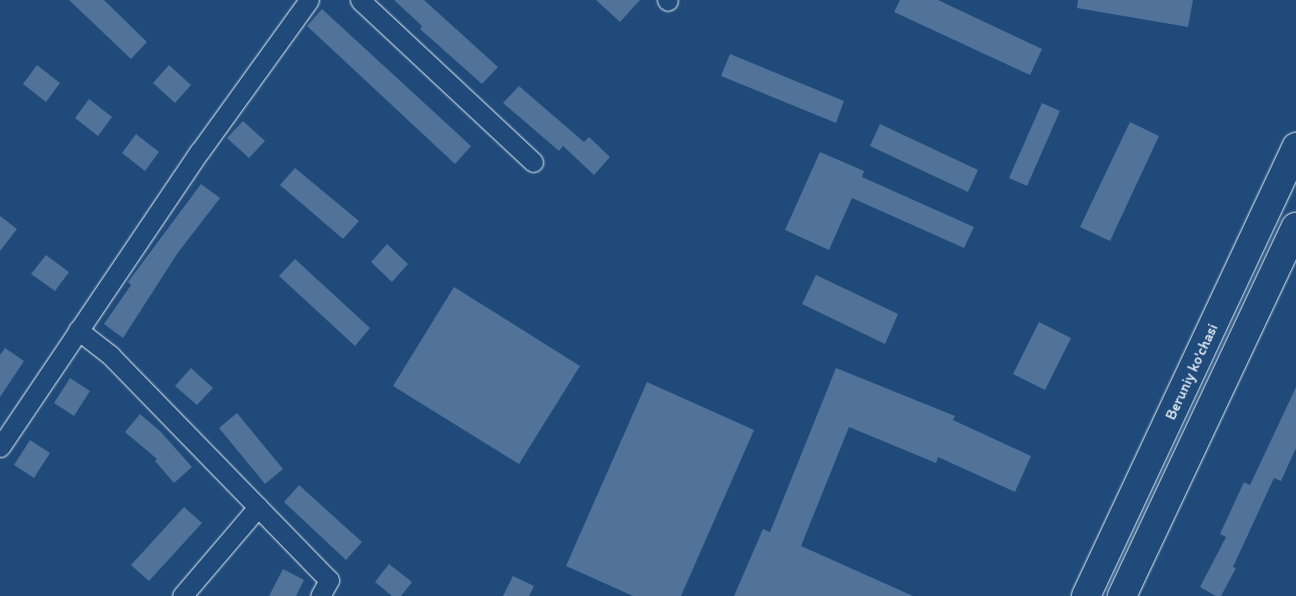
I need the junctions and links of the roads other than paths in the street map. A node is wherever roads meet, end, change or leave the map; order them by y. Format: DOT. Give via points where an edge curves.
graph roads {
  1 [pos="309,0"];
  2 [pos="360,0"];
  3 [pos="1296,147"];
  4 [pos="533,162"];
  5 [pos="1296,227"];
  6 [pos="78,330"];
  7 [pos="0,447"];
  8 [pos="258,507"];
  9 [pos="182,596"];
  10 [pos="320,596"];
  11 [pos="1086,596"];
  12 [pos="1122,596"];
  1 -- 6 [label="street" via="200,150"];
  2 -- 4 [label="street"];
  3 -- 11 [label="main road, Beruniy ko'chasi"];
  5 -- 12 [label="main road"];
  6 -- 7 [label="street"];
  6 -- 8 [label="street" via="110,355"];
  8 -- 9 [label="street"];
  8 -- 10 [label="street" via="329,580"];
}
